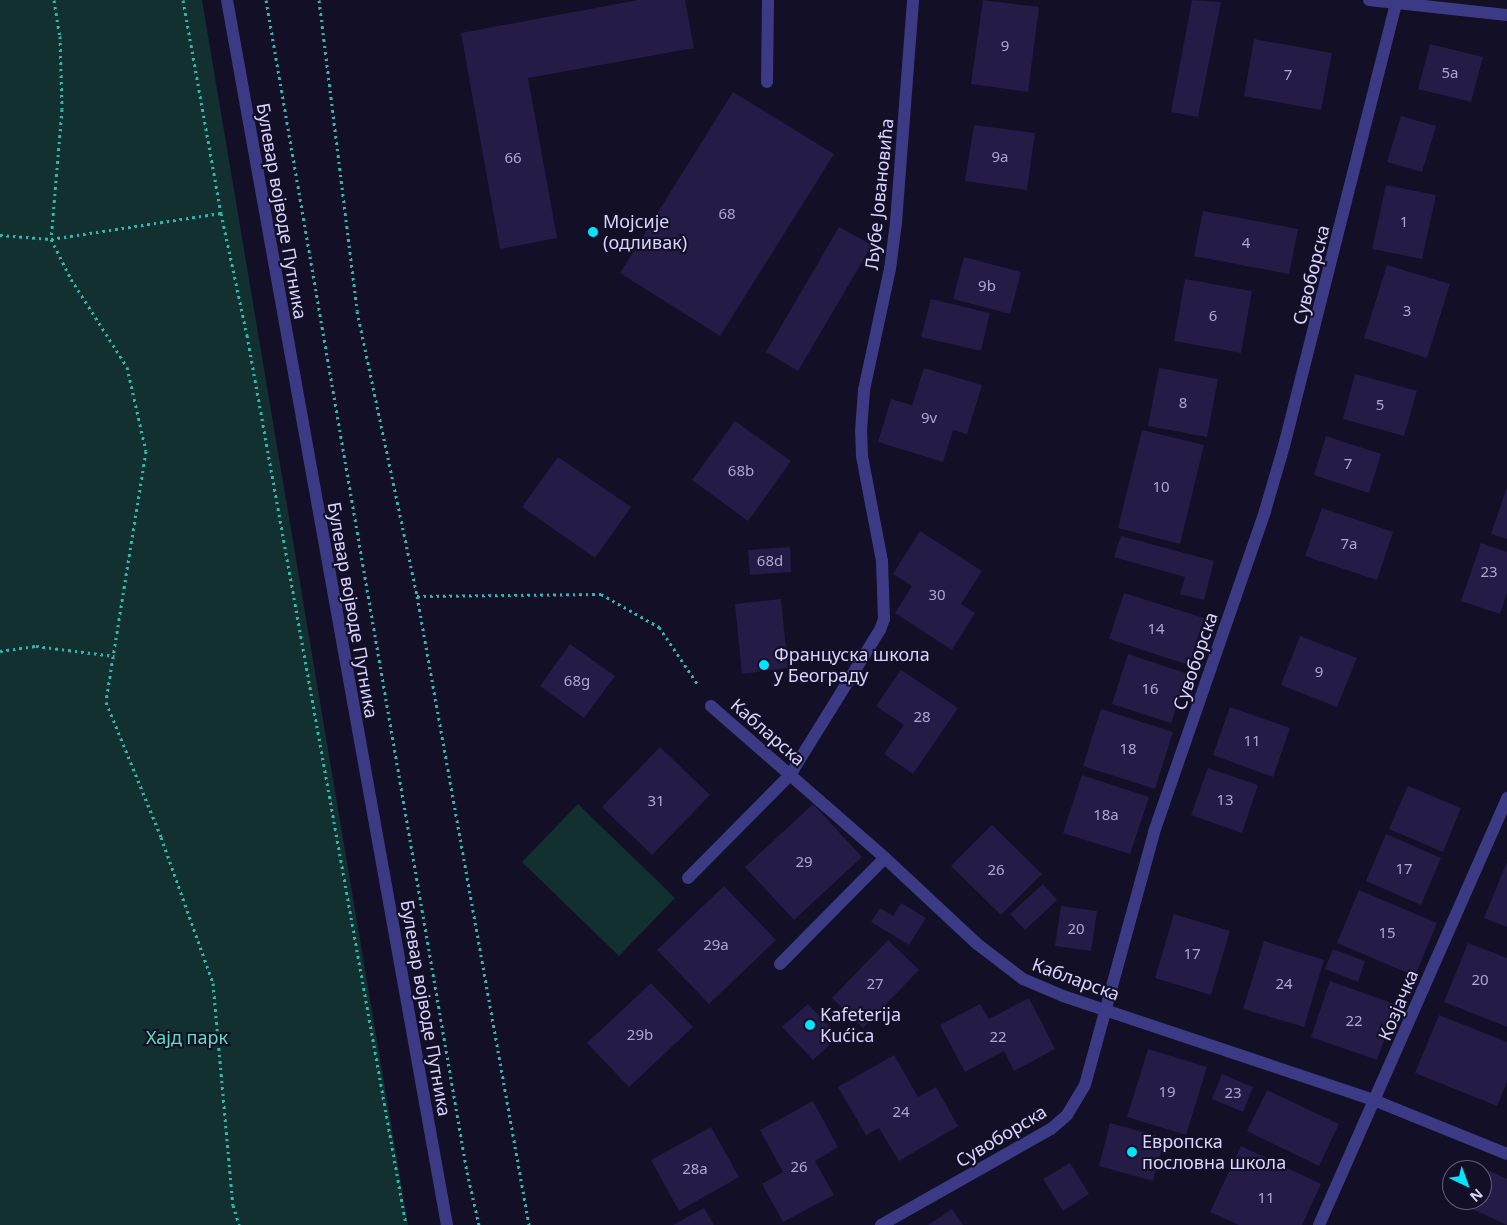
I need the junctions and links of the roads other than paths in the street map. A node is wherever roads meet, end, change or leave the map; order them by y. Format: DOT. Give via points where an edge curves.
graph roads {
  1 [pos="227,0"];
  2 [pos="768,0"];
  3 [pos="913,0"];
  4 [pos="1369,0"];
  5 [pos="1396,4"];
  6 [pos="1507,15"];
  7 [pos="767,82"];
  8 [pos="711,706"];
  9 [pos="790,775"];
  10 [pos="1507,798"];
  11 [pos="885,858"];
  12 [pos="688,878"];
  13 [pos="780,964"];
  14 [pos="1105,1009"];
  15 [pos="1376,1101"];
  16 [pos="1507,1154"];
  17 [pos="447,1225"];
  18 [pos="881,1225"];
  19 [pos="1319,1225"];
  1 -- 17 [label="street, Булевар војводе Путника"];
  2 -- 7 [label="street"];
  3 -- 9 [label="street, Љубе Јовановића" via="890,269 864,390 862,456 882,561 885,603 880,630"];
  4 -- 5 [label="street"];
  5 -- 6 [label="street"];
  5 -- 14 [label="street, Сувоборска" via="1274,484 1154,832"];
  8 -- 9 [label="street, Кабларска"];
  9 -- 11 [label="street, Кабларска"];
  9 -- 12 [label="street, Љубе Јовановића"];
  10 -- 15 [label="street, Козјачка"];
  11 -- 13 [label="street"];
  11 -- 14 [label="street, Кабларска" via="1012,973 1035,986"];
  14 -- 15 [label="street, Кабларска"];
  14 -- 18 [label="street, Сувоборска" via="1085,1085 1067,1115 1051,1129"];
  15 -- 16 [label="street, Кабларска"];
  15 -- 19 [label="street, Козјачка"];
}
